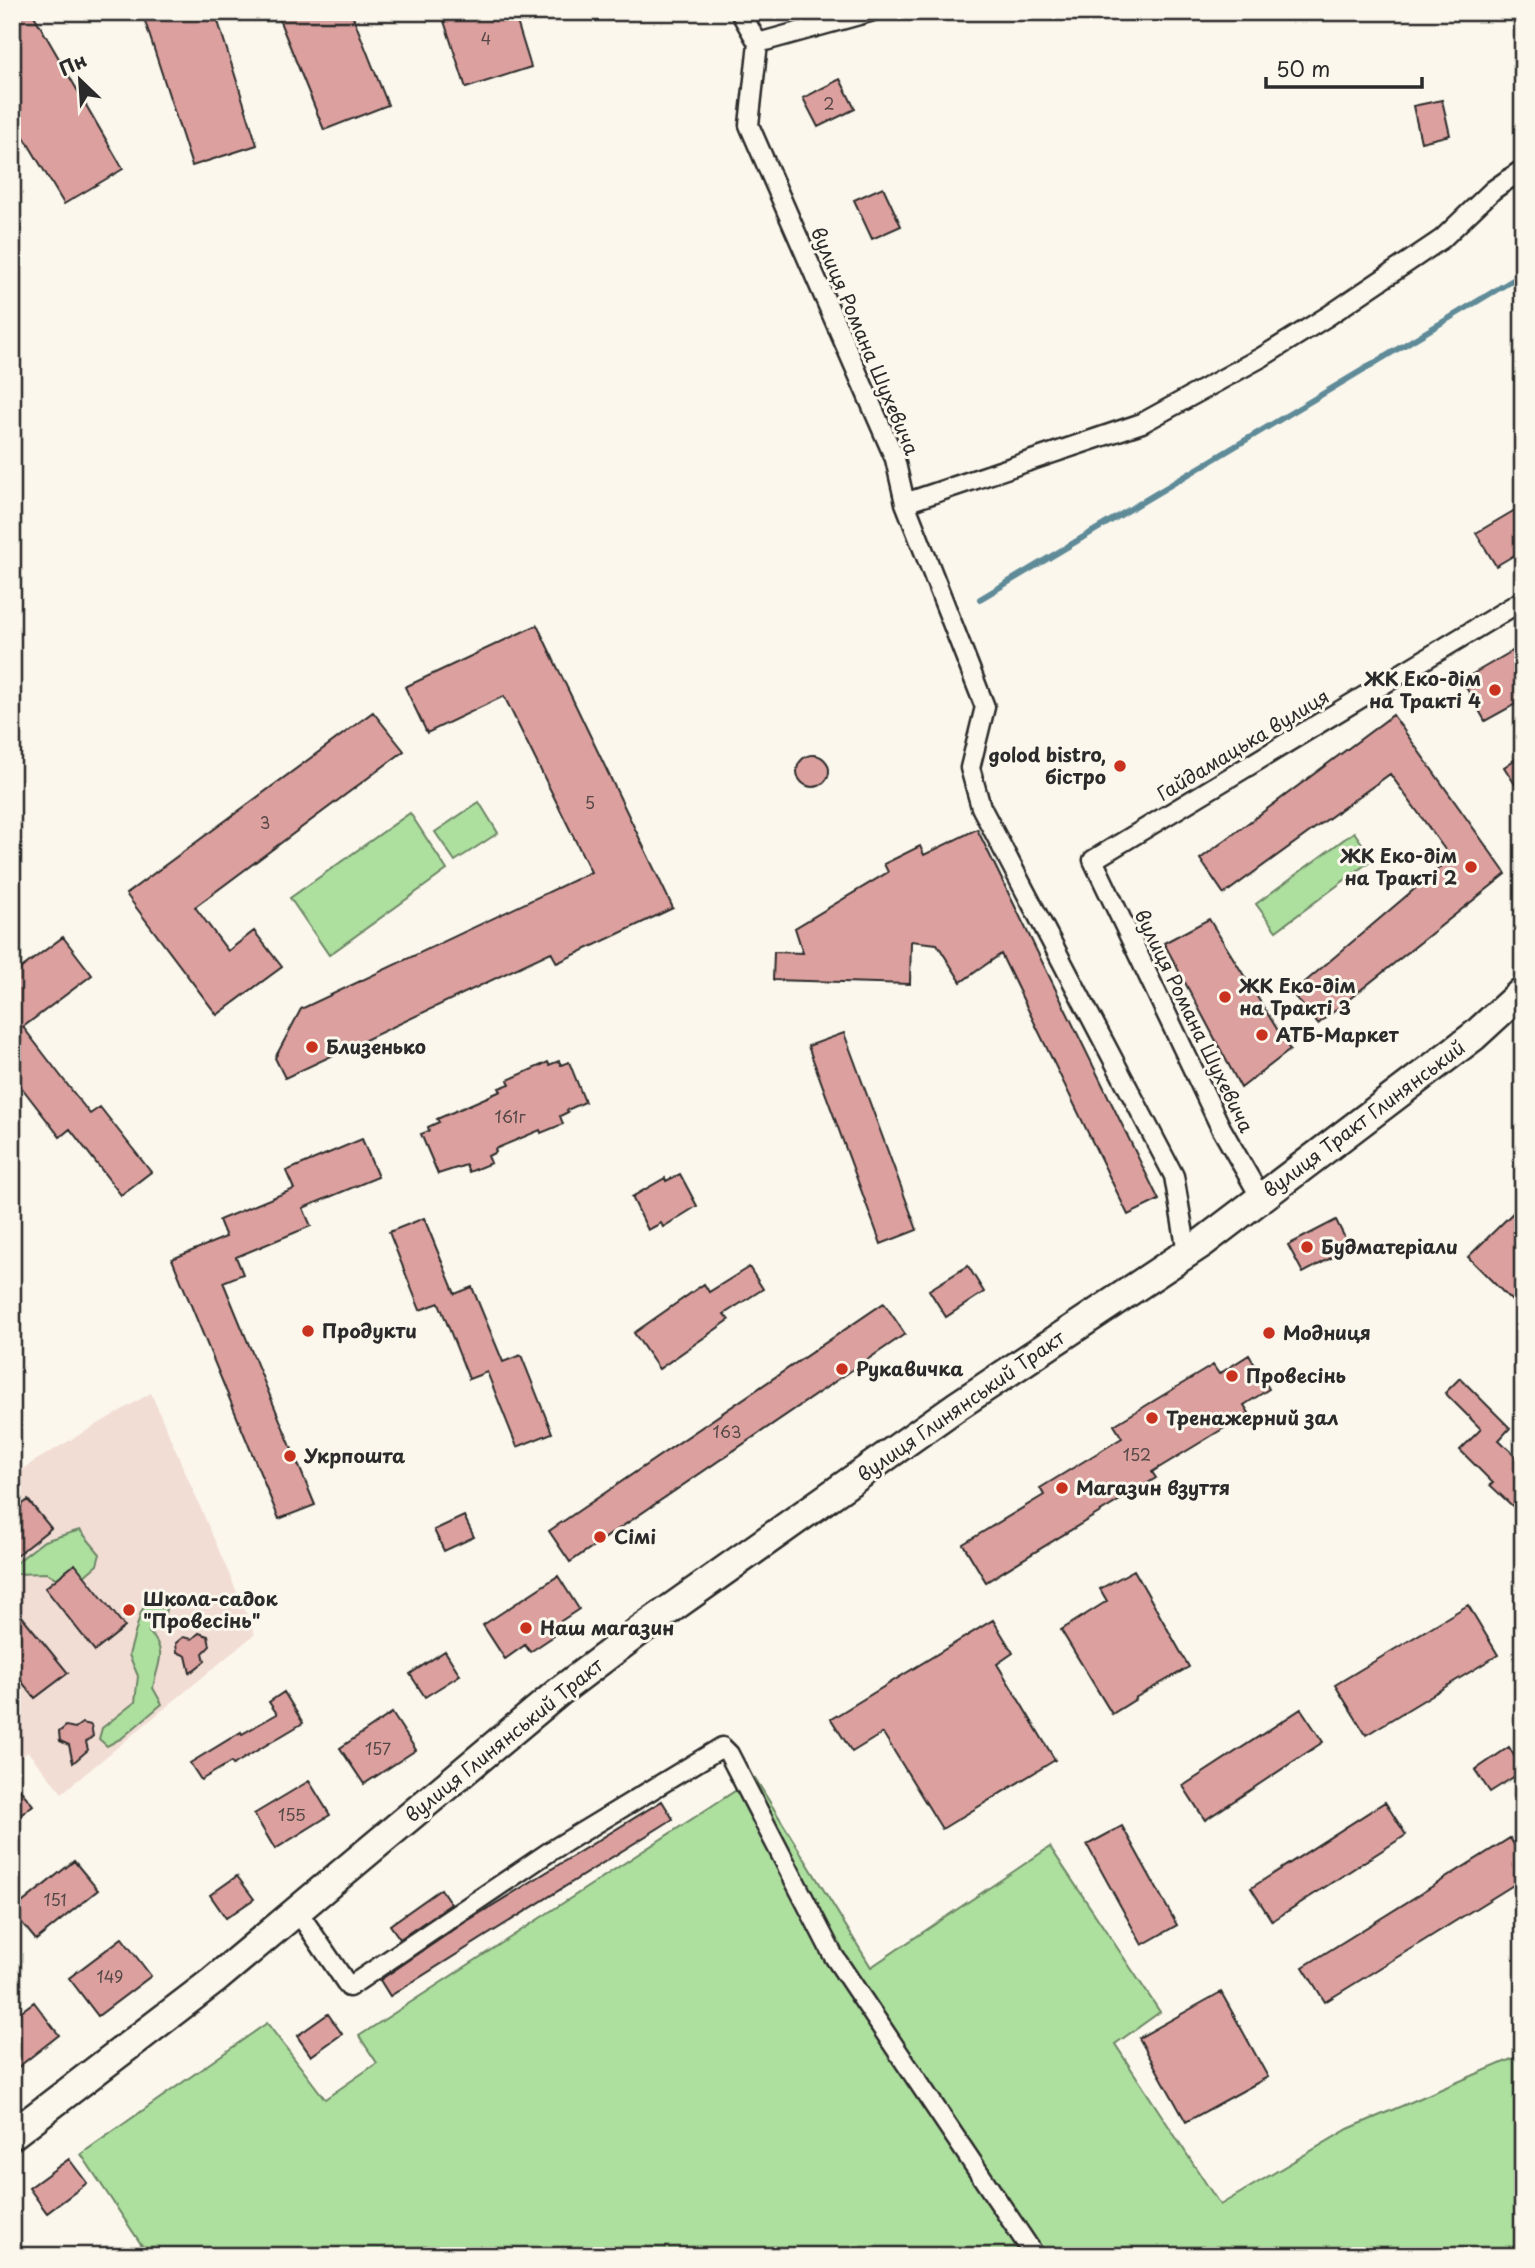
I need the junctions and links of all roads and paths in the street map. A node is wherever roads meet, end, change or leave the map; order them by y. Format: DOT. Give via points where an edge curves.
graph roads {
  1 [pos="740,12"];
  2 [pos="870,12"];
  3 [pos="758,43"];
  4 [pos="1523,169"];
  5 [pos="905,503"];
  6 [pos="1523,600"];
  7 [pos="1093,860"];
  8 [pos="1523,992"];
  9 [pos="1261,1198"];
  10 [pos="1194,1247"];
  11 [pos="296,1909"];
  12 [pos="12,2135"];
  13 [pos="1035,2256"];
  1 -- 3 [label="street"];
  2 -- 3 [label="street"];
  3 -- 5 [label="street, вулиця Романа Шухевича" via="748,125 895,458"];
  4 -- 5 [label="street" via="1493,190 1443,239 1328,316 1142,423"];
  5 -- 10 [label="street, вулиця Романа Шухевича" via="985,707 970,768 981,807 1174,1176"];
  6 -- 7 [label="street, Гайдамацька вулиця"];
  7 -- 9 [label="street, вулиця Романа Шухевича" via="1221,1128"];
  8 -- 9 [label="main road, вулиця Тракт Глинянський" via="1474,1036"];
  9 -- 10 [label="main road, вулиця Тракт Глинянський"];
  10 -- 11 [label="main road, вулиця Глинянський Тракт" via="957,1406 642,1629"];
  11 -- 12 [label="main road, вулиця Глинянський Тракт" via="213,1981"];
  11 -- 13 [label="street" via="349,1987 549,1852 722,1748 833,1955"];
}
